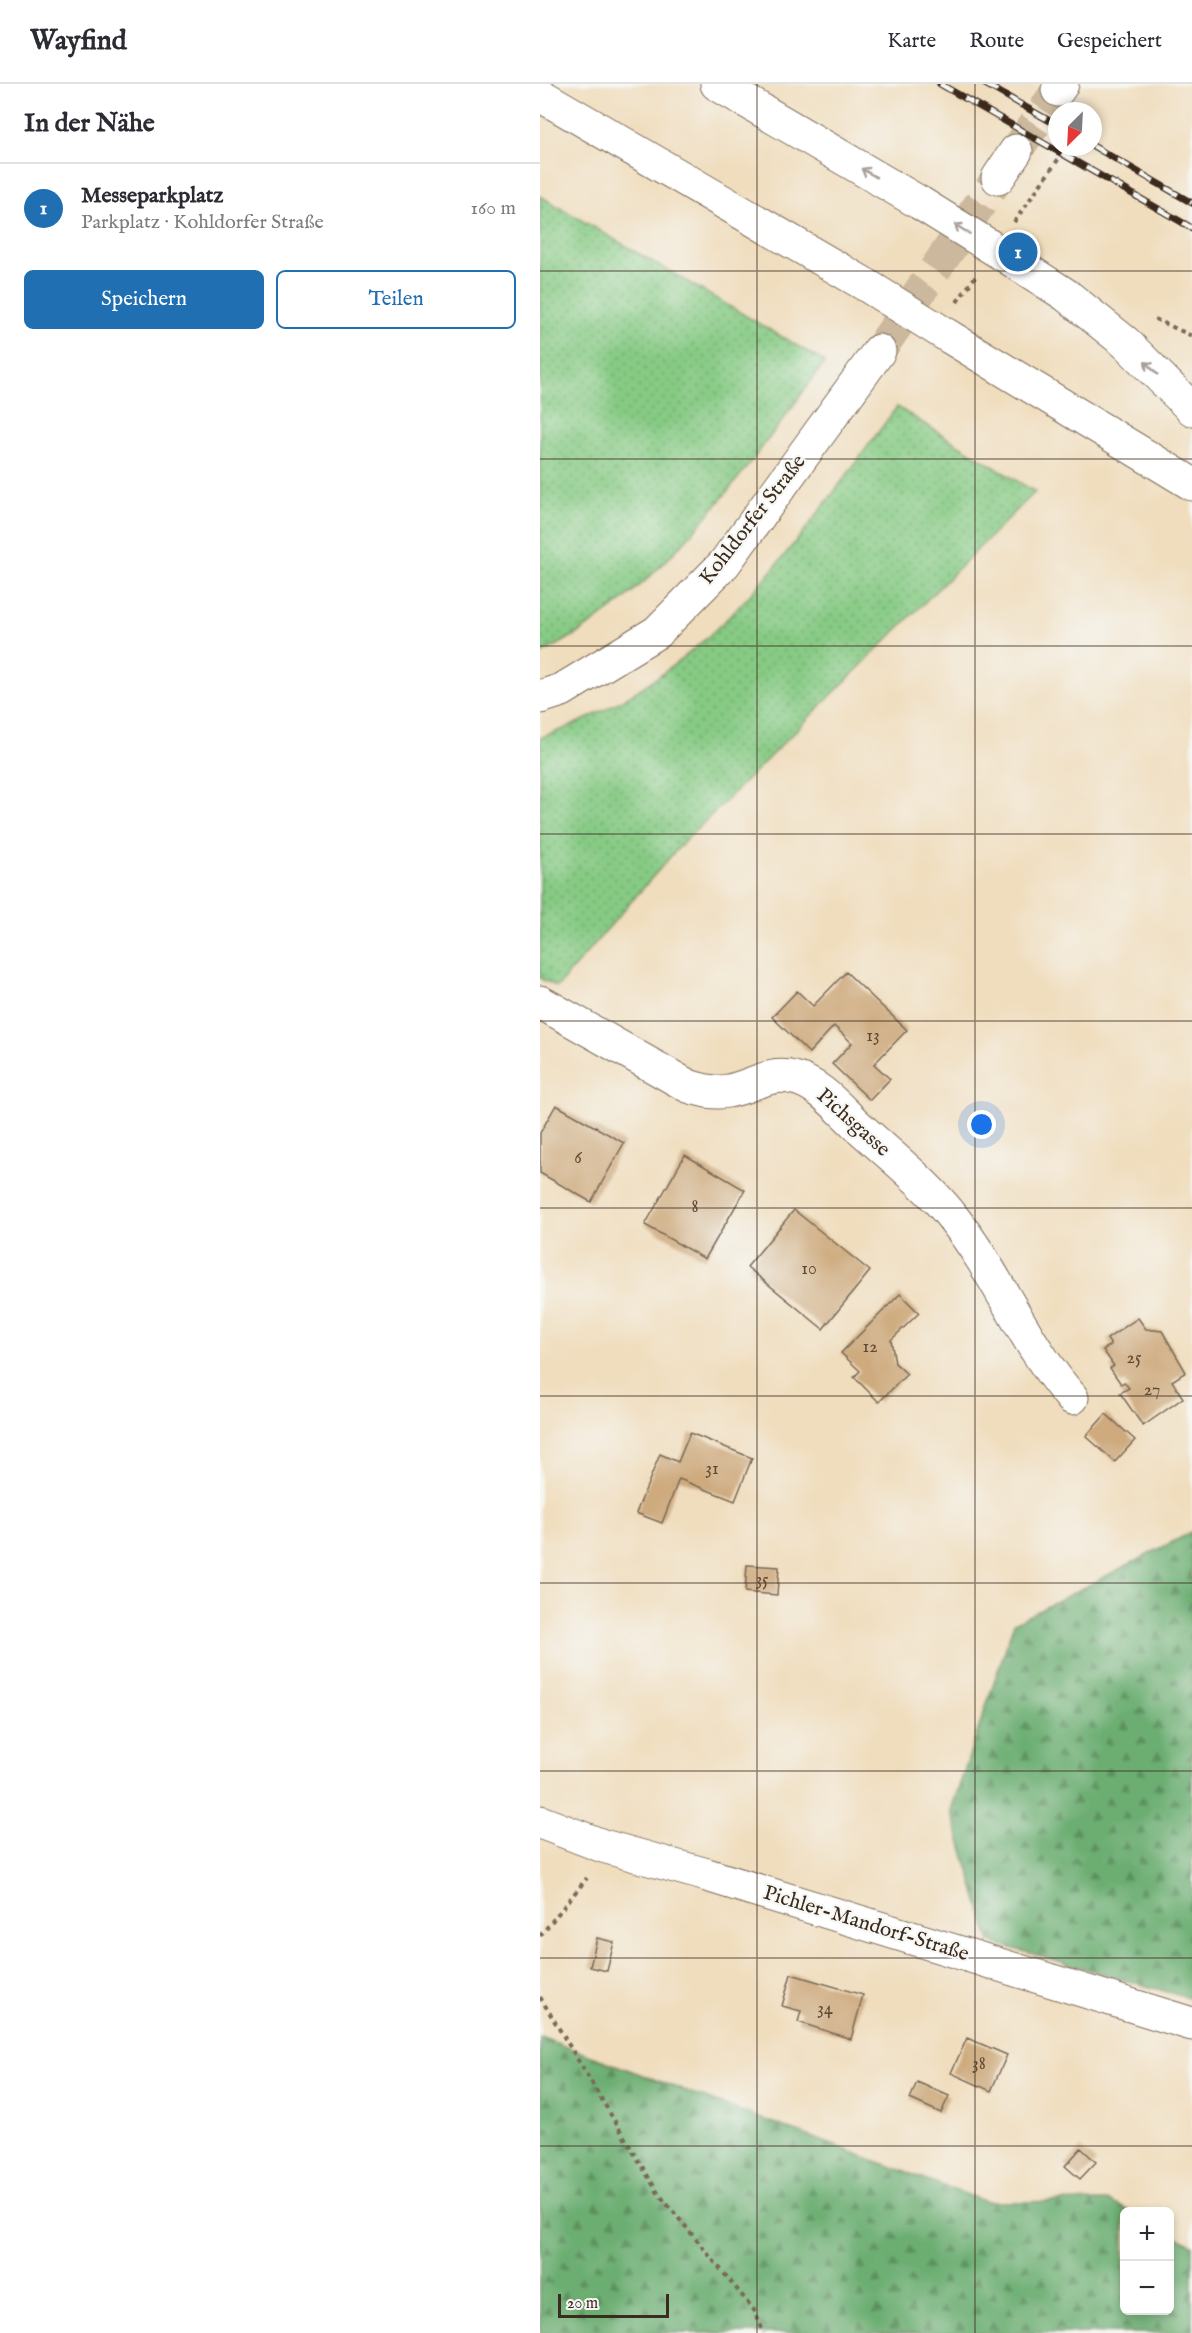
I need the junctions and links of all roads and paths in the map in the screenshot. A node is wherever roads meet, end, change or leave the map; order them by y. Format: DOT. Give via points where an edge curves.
graph roads {
  1 [pos="717,84"];
  2 [pos="540,95"];
  3 [pos="1016,151"];
  4 [pos="998,178"];
  5 [pos="879,351"];
  6 [pos="1192,409"];
  7 [pos="1185,483"];
  8 [pos="540,697"];
  9 [pos="540,1002"];
  10 [pos="1072,1398"];
  11 [pos="540,1822"];
  12 [pos="603,1846"];
  13 [pos="540,1936"];
  14 [pos="540,1997"];
  15 [pos="1192,2024"];
  16 [pos="764,2333"];
  6 -- 1 [label="street, one-way, bridge" via="1126,343 1066,295 920,203"];
  2 -- 7 [label="street, bridge" via="866,285"];
  3 -- 4 [label="street"];
  5 -- 8 [label="street, Kohldorfer Straße" via="724,564 657,632 562,690"];
  9 -- 10 [label="street, Pichsgasse" via="688,1086 713,1093 771,1076 795,1078 818,1089 954,1218 1037,1355"];
  11 -- 12 [label="street, Pichler-Mandorf-Straße"];
  12 -- 13 [label="path" via="586,1880"];
  12 -- 15 [label="street, Pichler-Mandorf-Straße"];
  14 -- 16 [label="path" via="658,2193 754,2310"];
}
